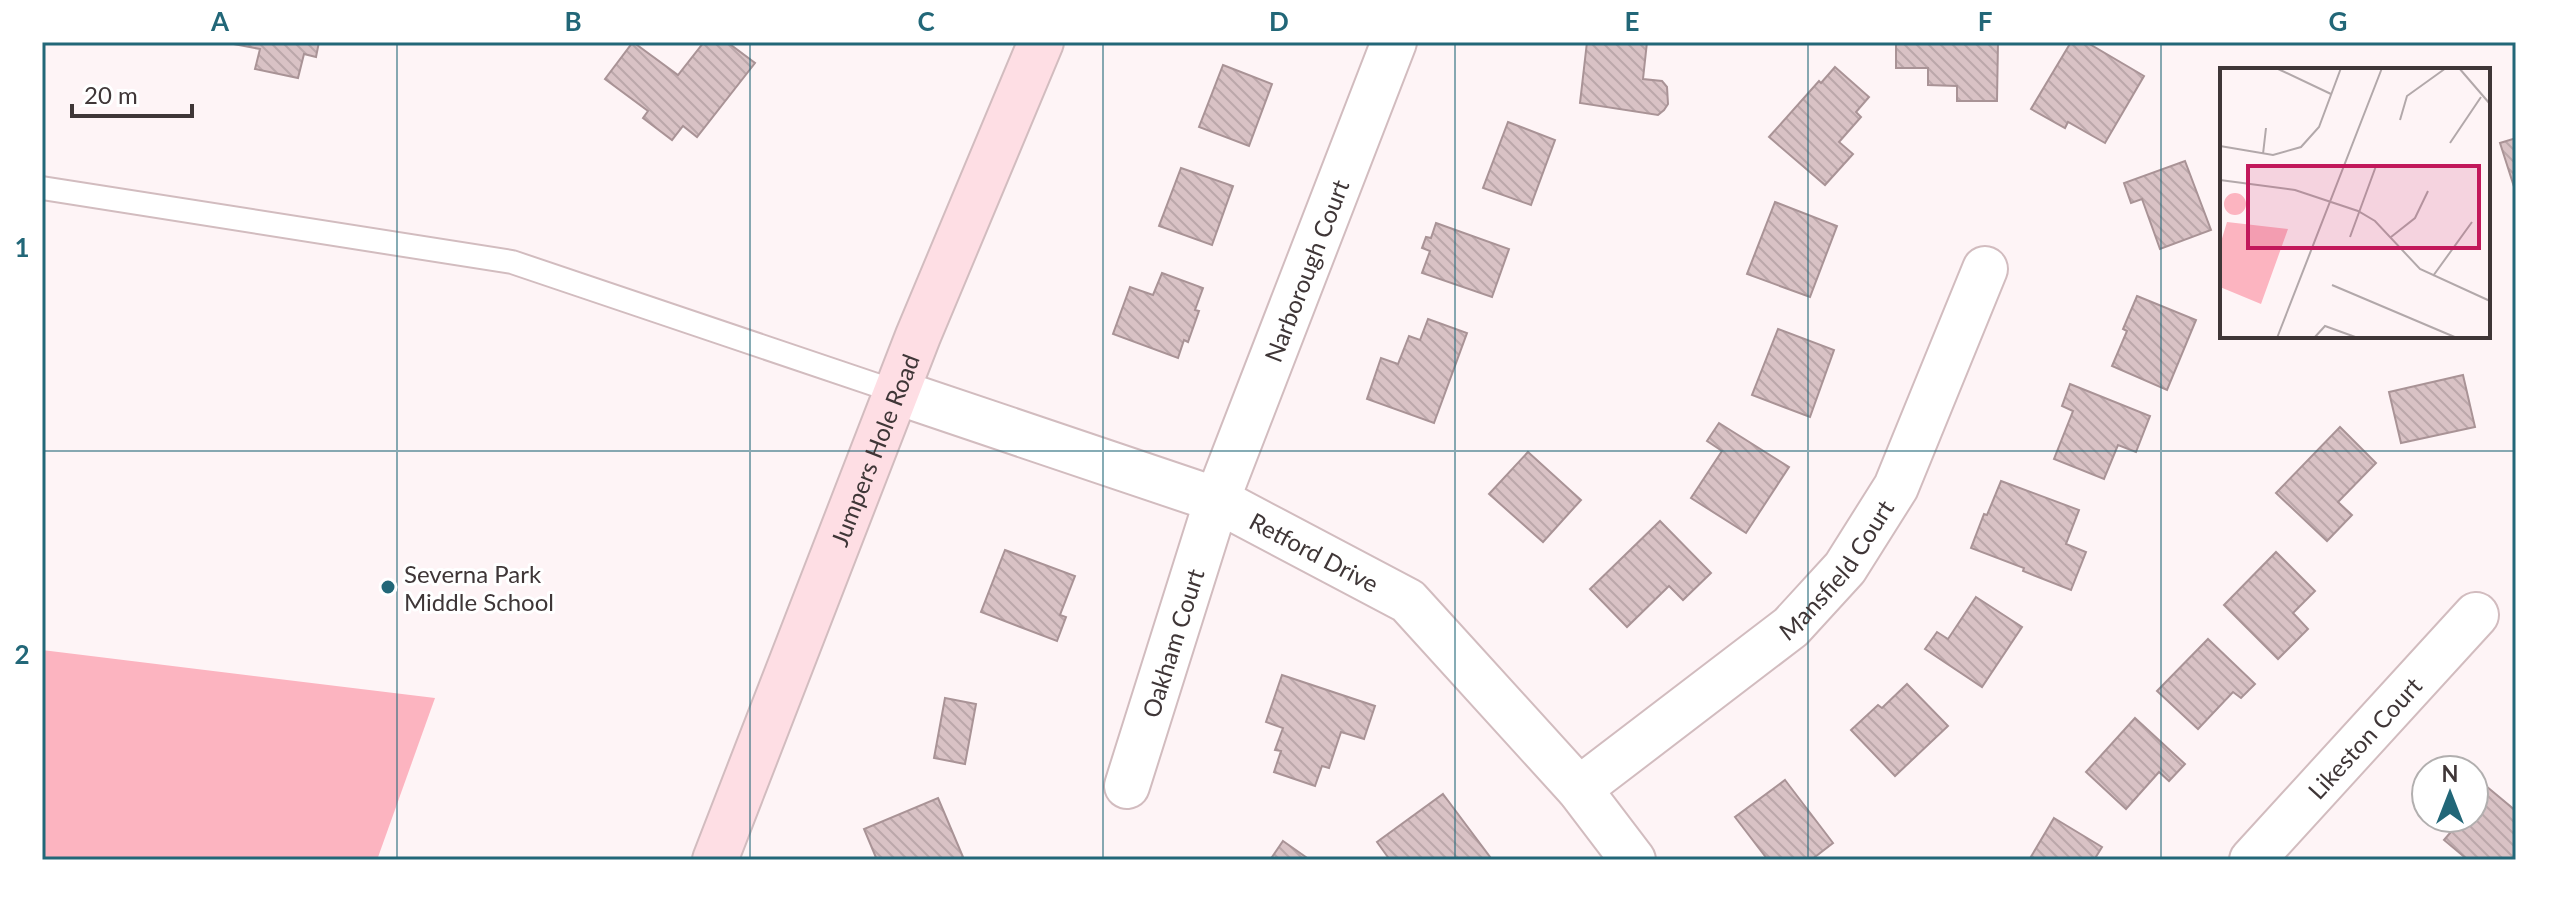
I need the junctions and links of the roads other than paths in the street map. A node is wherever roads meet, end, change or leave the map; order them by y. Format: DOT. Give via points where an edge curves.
graph roads {
  1 [pos="1041,42"];
  2 [pos="1394,42"];
  3 [pos="42,188"];
  4 [pos="1985,269"];
  5 [pos="897,392"];
  6 [pos="1217,500"];
  7 [pos="2476,615"];
  8 [pos="1127,786"];
  9 [pos="1579,789"];
  10 [pos="715,860"];
  11 [pos="1633,860"];
  12 [pos="2252,860"];
  1 -- 5 [label="main road, Jumpers Hole Road"];
  2 -- 6 [label="street, Narborough Court"];
  3 -- 5 [label="lane" via="512,262"];
  4 -- 9 [label="street, Mansfield Court" via="1896,487 1845,568 1791,627"];
  5 -- 6 [label="street, Retford Drive"];
  5 -- 10 [label="main road, Jumpers Hole Road"];
  6 -- 8 [label="street, Oakham Court"];
  6 -- 9 [label="street, Retford Drive" via="1408,601"];
  7 -- 12 [label="street, Likeston Court"];
  9 -- 11 [label="street, Retford Drive"];
}
